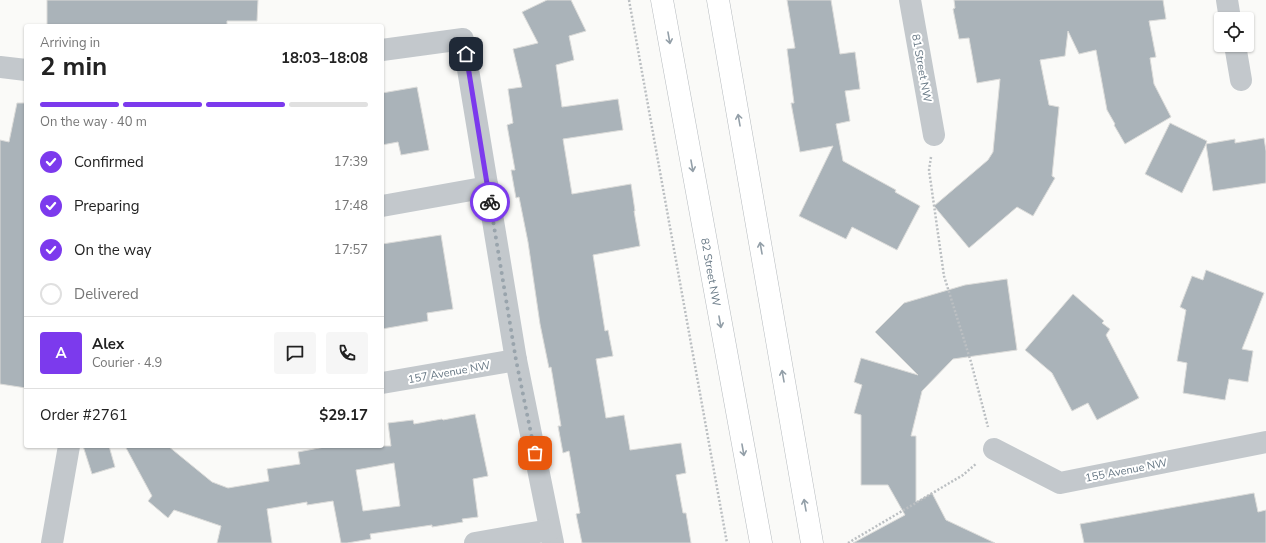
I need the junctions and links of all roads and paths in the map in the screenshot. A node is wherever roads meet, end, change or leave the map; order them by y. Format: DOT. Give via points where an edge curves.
graph roads {
  1 [pos="630,0"];
  2 [pos="662,0"];
  3 [pos="718,0"];
  4 [pos="910,0"];
  5 [pos="1227,0"];
  6 [pos="1229,12"];
  7 [pos="384,50"];
  8 [pos="1236,52"];
  9 [pos="0,67"];
  10 [pos="24,70"];
  11 [pos="1241,80"];
  12 [pos="934,135"];
  13 [pos="488,187"];
  14 [pos="384,206"];
  15 [pos="516,360"];
  16 [pos="384,383"];
  17 [pos="1266,442"];
  18 [pos="69,448"];
  19 [pos="994,449"];
  20 [pos="756,520"];
  21 [pos="551,537"];
  22 [pos="52,543"];
  23 [pos="475,543"];
  24 [pos="727,543"];
  25 [pos="756,543"];
  26 [pos="760,543"];
  27 [pos="812,543"];
  28 [pos="848,543"];
  1 -- 24 [label="path"];
  2 -- 20 [label="main road, 82 Street NW, one-way"];
  27 -- 3 [label="main road, one-way"];
  4 -- 12 [label="street, 81 Street NW"];
  5 -- 6 [label="street"];
  7 -- 13 [label="street" via="463,39"];
  8 -- 11 [label="street"];
  9 -- 10 [label="street"];
  12 -- 19 [label="path" via="929,170 944,276 971,362"];
  13 -- 14 [label="street"];
  13 -- 15 [label="street"];
  15 -- 16 [label="street, 157 Avenue NW"];
  15 -- 21 [label="street"];
  17 -- 19 [label="street, 155 Avenue NW" via="1060,483"];
  18 -- 22 [label="street"];
  19 -- 28 [label="path" via="963,475"];
  20 -- 25 [label="main road"];
  20 -- 26 [label="main road, 82 Street NW"];
  21 -- 23 [label="street"];
}
